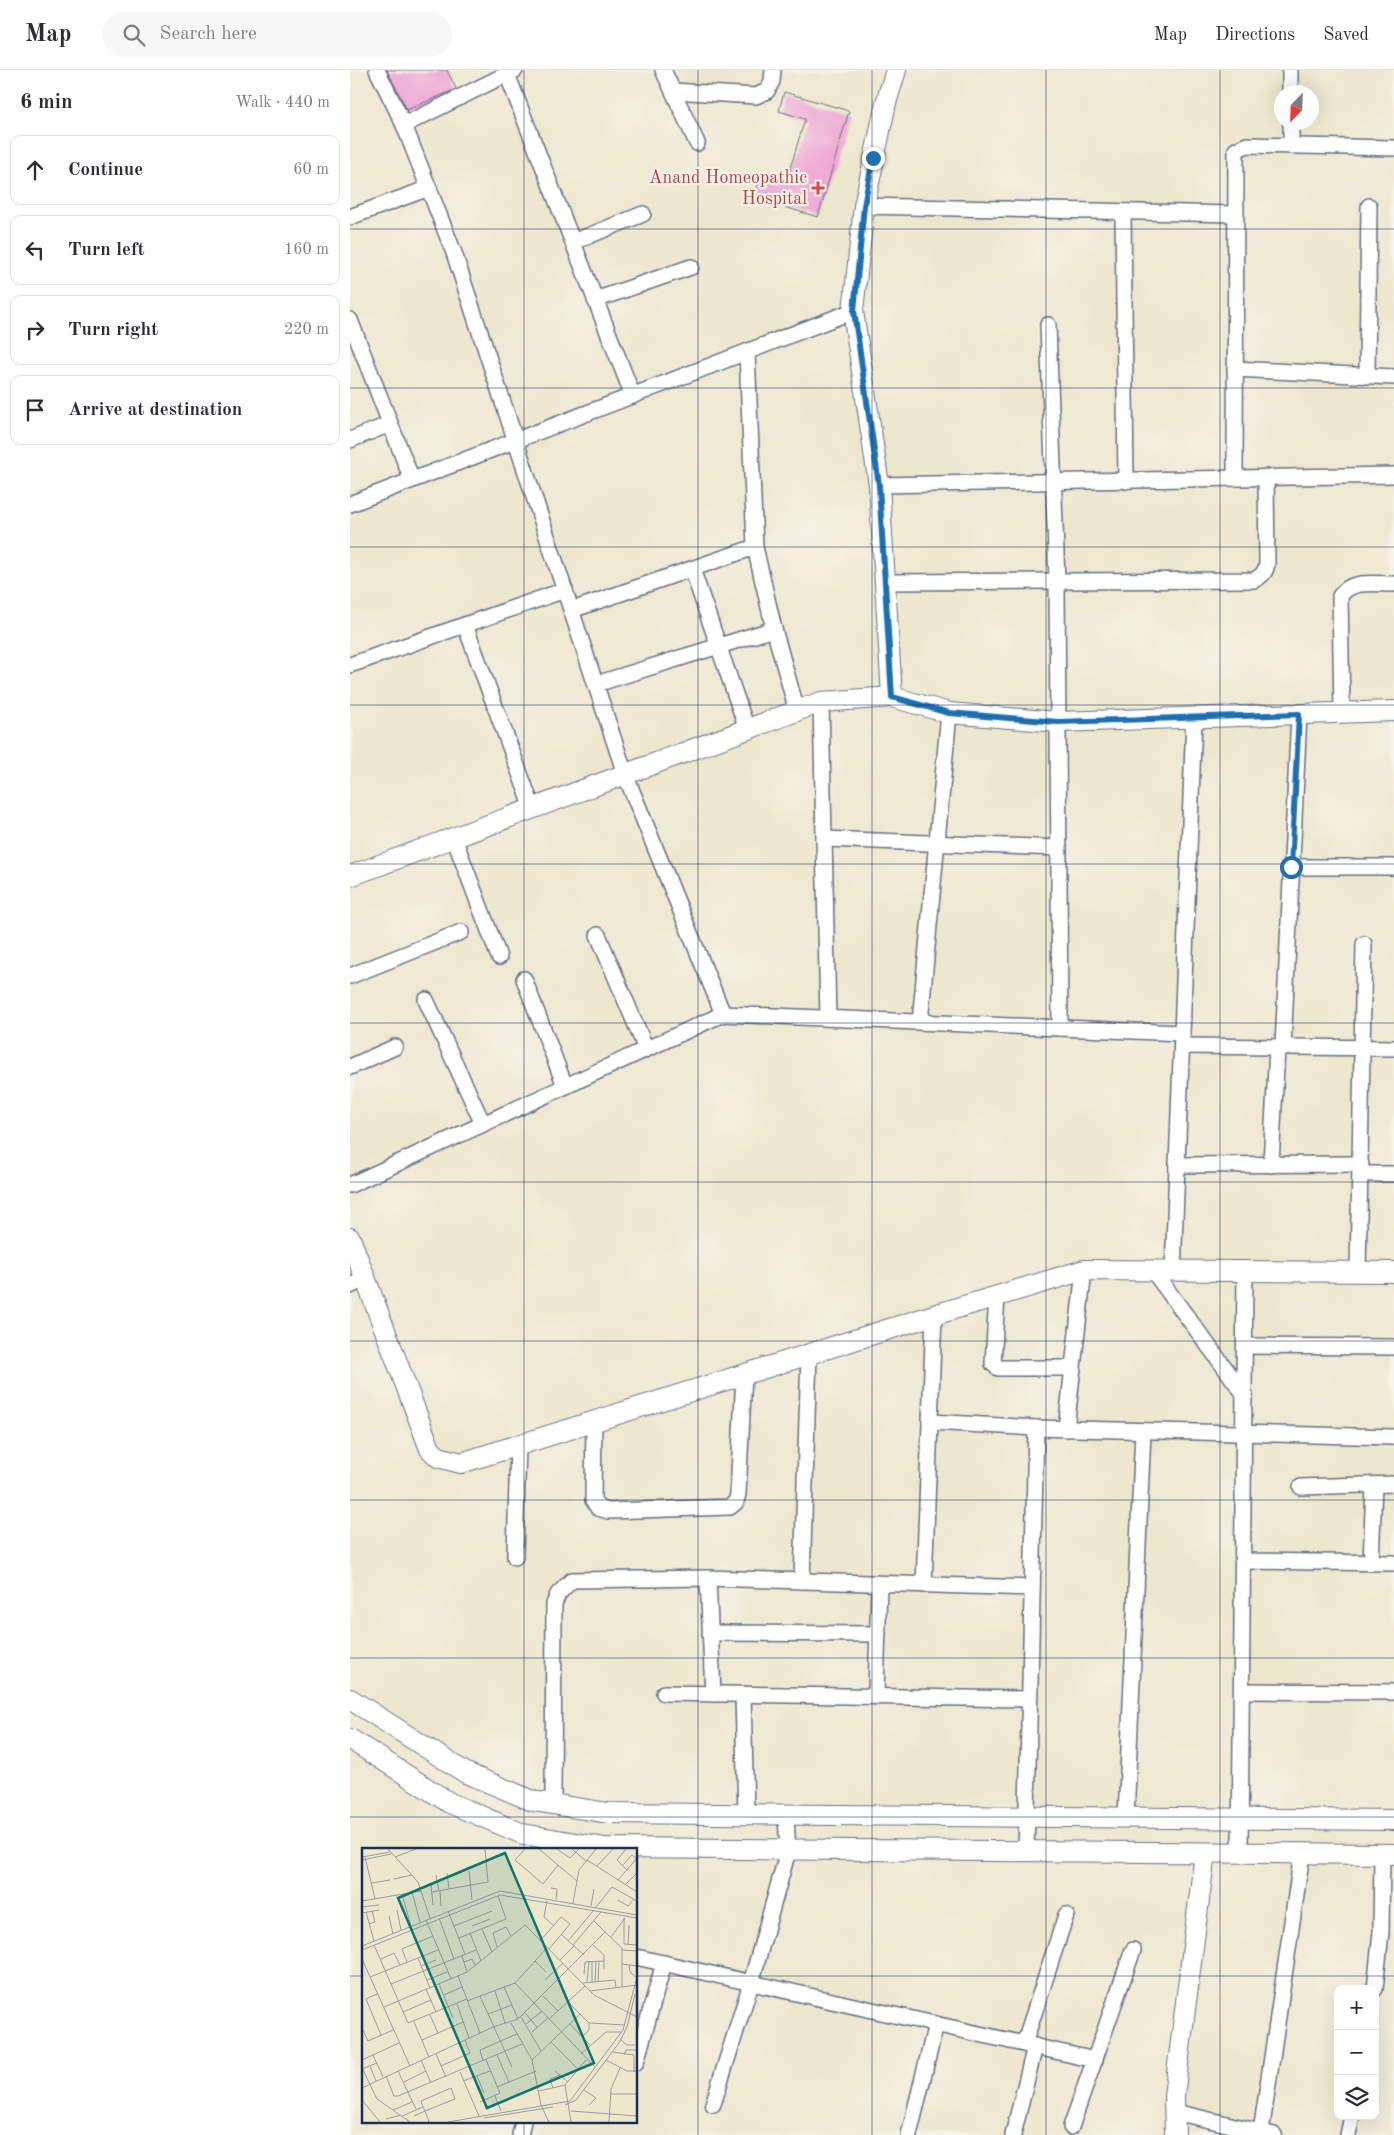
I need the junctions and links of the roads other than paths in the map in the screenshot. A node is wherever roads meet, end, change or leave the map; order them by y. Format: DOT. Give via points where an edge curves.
graph roads {
  1 [pos="377,70"];
  2 [pos="663,70"];
  3 [pos="773,70"];
  4 [pos="896,70"];
  5 [pos="1290,70"];
  6 [pos="511,72"];
  7 [pos="1290,85"];
  8 [pos="673,90"];
  9 [pos="404,124"];
  10 [pos="1291,130"];
  11 [pos="697,143"];
  12 [pos="1291,146"];
  13 [pos="1394,148"];
  14 [pos="429,188"];
  15 [pos="864,206"];
  16 [pos="1369,206"];
  17 [pos="1122,212"];
  18 [pos="643,214"];
  19 [pos="1234,214"];
  20 [pos="350,217"];
  21 [pos="573,242"];
  22 [pos="691,267"];
  23 [pos="595,300"];
  24 [pos="854,311"];
  25 [pos="1048,326"];
  26 [pos="351,327"];
  27 [pos="747,352"];
  28 [pos="1235,369"];
  29 [pos="1367,376"];
  30 [pos="1394,377"];
  31 [pos="633,396"];
  32 [pos="390,424"];
  33 [pos="350,440"];
  34 [pos="516,440"];
  35 [pos="1394,475"];
  36 [pos="1266,477"];
  37 [pos="1235,478"];
  38 [pos="412,480"];
  39 [pos="1126,480"];
  40 [pos="1054,482"];
  41 [pos="879,485"];
  42 [pos="350,504"];
  43 [pos="755,547"];
  44 [pos="692,569"];
  45 [pos="884,582"];
  46 [pos="1057,582"];
  47 [pos="1394,584"];
  48 [pos="565,590"];
  49 [pos="572,610"];
  50 [pos="466,625"];
  51 [pos="774,629"];
  52 [pos="720,644"];
  53 [pos="350,665"];
  54 [pos="596,684"];
  55 [pos="892,697"];
  56 [pos="821,702"];
  57 [pos="797,711"];
  58 [pos="1394,711"];
  59 [pos="949,713"];
  60 [pos="1342,713"];
  61 [pos="1299,714"];
  62 [pos="1194,718"];
  63 [pos="1058,722"];
  64 [pos="747,729"];
  65 [pos="626,774"];
  66 [pos="533,809"];
  67 [pos="454,838"];
  68 [pos="824,839"];
  69 [pos="937,844"];
  70 [pos="1059,848"];
  71 [pos="1291,867"];
  72 [pos="1394,867"];
  73 [pos="350,876"];
  74 [pos="461,932"];
  75 [pos="598,935"];
  76 [pos="1364,944"];
  77 [pos="499,957"];
  78 [pos="350,976"];
  79 [pos="524,979"];
  80 [pos="426,1000"];
  81 [pos="723,1014"];
  82 [pos="828,1018"];
  83 [pos="920,1022"];
  84 [pos="1060,1028"];
  85 [pos="1182,1040"];
  86 [pos="395,1046"];
  87 [pos="1280,1047"];
  88 [pos="1364,1048"];
  89 [pos="1394,1048"];
  90 [pos="646,1049"];
  91 [pos="350,1067"];
  92 [pos="565,1086"];
  93 [pos="483,1124"];
  94 [pos="1177,1165"];
  95 [pos="1271,1165"];
  96 [pos="1361,1169"];
  97 [pos="1394,1174"];
  98 [pos="350,1185"];
  99 [pos="350,1238"];
  100 [pos="1084,1270"];
  101 [pos="1153,1271"];
  102 [pos="1173,1271"];
  103 [pos="1245,1272"];
  104 [pos="1358,1272"];
  105 [pos="1394,1272"];
  106 [pos="358,1282"];
  107 [pos="997,1295"];
  108 [pos="934,1315"];
  109 [pos="1245,1346"];
  110 [pos="1394,1347"];
  111 [pos="809,1354"];
  112 [pos="1073,1368"];
  113 [pos="744,1374"];
  114 [pos="1245,1395"];
  115 [pos="594,1421"];
  116 [pos="930,1422"];
  117 [pos="1036,1428"];
  118 [pos="1066,1428"];
  119 [pos="1143,1431"];
  120 [pos="1244,1433"];
  121 [pos="1394,1437"];
  122 [pos="518,1445"];
  123 [pos="1394,1484"];
  124 [pos="1374,1485"];
  125 [pos="1301,1487"];
  126 [pos="515,1557"];
  127 [pos="1244,1561"];
  128 [pos="1371,1563"];
  129 [pos="1394,1563"];
  130 [pos="708,1578"];
  131 [pos="802,1581"];
  132 [pos="879,1584"];
  133 [pos="924,1585"];
  134 [pos="1032,1588"];
  135 [pos="710,1633"];
  136 [pos="878,1634"];
  137 [pos="1243,1691"];
  138 [pos="1394,1692"];
  139 [pos="664,1693"];
  140 [pos="713,1694"];
  141 [pos="743,1694"];
  142 [pos="876,1696"];
  143 [pos="350,1699"];
  144 [pos="1030,1699"];
  145 [pos="350,1739"];
  146 [pos="553,1804"];
  147 [pos="746,1815"];
  148 [pos="786,1816"];
  149 [pos="1027,1818"];
  150 [pos="1126,1818"];
  151 [pos="1241,1818"];
  152 [pos="1394,1820"];
  153 [pos="605,1848"];
  154 [pos="638,1848"];
  155 [pos="788,1850"];
  156 [pos="1026,1852"];
  157 [pos="1205,1853"];
  158 [pos="1240,1853"];
  159 [pos="1302,1854"];
  160 [pos="1388,1854"];
  161 [pos="1066,1915"];
  162 [pos="1133,1950"];
  163 [pos="638,1957"];
  164 [pos="664,1963"];
  165 [pos="751,1983"];
  166 [pos="1375,1985"];
  167 [pos="936,2024"];
  168 [pos="1029,2045"];
  169 [pos="638,2055"];
  170 [pos="1096,2060"];
  171 [pos="714,2104"];
  172 [pos="1175,2112"];
  173 [pos="1351,2120"];
  174 [pos="523,2122"];
  175 [pos="1071,2127"];
  176 [pos="1267,2134"];
  177 [pos="520,2135"];
  178 [pos="909,2135"];
  179 [pos="1013,2135"];
  180 [pos="1175,2135"];
  181 [pos="1348,2135"];
  1 -- 9 [label="street"];
  2 -- 8 [label="street"];
  3 -- 8 [label="street" via="767,91 756,96"];
  4 -- 15 [label="street"];
  5 -- 7 [label="street"];
  6 -- 9 [label="street"];
  6 -- 21 [label="street"];
  8 -- 11 [label="street"];
  9 -- 14 [label="street"];
  10 -- 12 [label="street"];
  12 -- 13 [label="street"];
  12 -- 19 [label="street" via="1247,145 1236,150"];
  14 -- 20 [label="street"];
  14 -- 34 [label="street" via="454,252"];
  15 -- 17 [label="street"];
  15 -- 24 [label="street"];
  16 -- 29 [label="street"];
  17 -- 19 [label="street"];
  17 -- 39 [label="street"];
  18 -- 21 [label="street"];
  19 -- 28 [label="street"];
  21 -- 23 [label="street"];
  22 -- 23 [label="street"];
  23 -- 31 [label="street"];
  24 -- 27 [label="street"];
  24 -- 41 [label="street"];
  25 -- 40 [label="street"];
  26 -- 32 [label="street"];
  27 -- 31 [label="street"];
  27 -- 43 [label="street"];
  28 -- 29 [label="street"];
  28 -- 37 [label="street"];
  29 -- 30 [label="street"];
  31 -- 34 [label="street"];
  32 -- 33 [label="street"];
  32 -- 38 [label="street"];
  34 -- 38 [label="street"];
  34 -- 48 [label="street"];
  35 -- 36 [label="street"];
  36 -- 37 [label="street"];
  36 -- 46 [label="street" via="1267,563 1266,570 1254,580"];
  37 -- 39 [label="street"];
  38 -- 42 [label="street"];
  39 -- 40 [label="street"];
  40 -- 41 [label="street"];
  40 -- 46 [label="street"];
  41 -- 45 [label="street"];
  43 -- 44 [label="street"];
  43 -- 51 [label="street"];
  44 -- 49 [label="street"];
  44 -- 52 [label="street"];
  45 -- 46 [label="street"];
  45 -- 55 [label="street"];
  46 -- 63 [label="street"];
  47 -- 60 [label="street" via="1355,585 1346,587 1340,596"];
  48 -- 49 [label="street"];
  48 -- 50 [label="street"];
  49 -- 54 [label="street"];
  50 -- 53 [label="street"];
  50 -- 66 [label="street"];
  51 -- 52 [label="street"];
  51 -- 57 [label="street"];
  52 -- 54 [label="street"];
  52 -- 64 [label="street"];
  54 -- 65 [label="street"];
  55 -- 56 [label="street"];
  55 -- 59 [label="street"];
  56 -- 57 [label="street"];
  56 -- 68 [label="street"];
  57 -- 64 [label="street"];
  58 -- 60 [label="street"];
  59 -- 63 [label="street"];
  59 -- 69 [label="street"];
  60 -- 61 [label="street"];
  61 -- 62 [label="street"];
  61 -- 71 [label="street"];
  62 -- 63 [label="street"];
  62 -- 85 [label="street"];
  63 -- 70 [label="street"];
  64 -- 65 [label="street"];
  65 -- 66 [label="street"];
  65 -- 81 [label="street"];
  66 -- 67 [label="street"];
  67 -- 73 [label="street"];
  67 -- 77 [label="street"];
  68 -- 69 [label="street"];
  68 -- 82 [label="street"];
  69 -- 70 [label="street"];
  69 -- 83 [label="street"];
  70 -- 84 [label="street"];
  71 -- 72 [label="street"];
  71 -- 87 [label="street"];
  74 -- 78 [label="street"];
  75 -- 90 [label="street"];
  76 -- 88 [label="street"];
  79 -- 92 [label="street"];
  80 -- 93 [label="street"];
  81 -- 82 [label="street"];
  81 -- 90 [label="street"];
  82 -- 83 [label="street"];
  83 -- 84 [label="street"];
  84 -- 85 [label="street"];
  85 -- 87 [label="street"];
  85 -- 94 [label="street"];
  86 -- 91 [label="street"];
  87 -- 88 [label="street"];
  87 -- 95 [label="street"];
  88 -- 89 [label="street"];
  88 -- 96 [label="street"];
  90 -- 92 [label="street"];
  92 -- 93 [label="street"];
  93 -- 98 [label="street"];
  94 -- 95 [label="street"];
  94 -- 102 [label="street"];
  95 -- 96 [label="street"];
  96 -- 97 [label="street"];
  96 -- 104 [label="street"];
  99 -- 106 [label="street"];
  100 -- 101 [label="street"];
  100 -- 107 [label="street"];
  100 -- 112 [label="street"];
  101 -- 102 [label="street"];
  101 -- 114 [label="street"];
  102 -- 103 [label="street"];
  103 -- 104 [label="street"];
  103 -- 109 [label="street"];
  104 -- 105 [label="street"];
  106 -- 122 [label="street" via="430,1449 438,1457 461,1463"];
  107 -- 108 [label="street"];
  107 -- 112 [label="street" via="993,1364 998,1368"];
  108 -- 111 [label="street"];
  108 -- 116 [label="street"];
  109 -- 110 [label="street"];
  109 -- 114 [label="street"];
  111 -- 113 [label="street"];
  111 -- 131 [label="street"];
  112 -- 118 [label="street"];
  113 -- 115 [label="street"];
  113 -- 115 [label="street" via="738,1494 730,1507 608,1511 598,1508 593,1500"];
  114 -- 120 [label="street"];
  115 -- 122 [label="street"];
  116 -- 117 [label="street"];
  116 -- 133 [label="street"];
  117 -- 118 [label="street"];
  117 -- 134 [label="street"];
  118 -- 119 [label="street"];
  119 -- 120 [label="street"];
  119 -- 150 [label="street"];
  120 -- 121 [label="street"];
  120 -- 127 [label="street"];
  122 -- 126 [label="street"];
  123 -- 124 [label="street"];
  124 -- 125 [label="street"];
  124 -- 128 [label="street"];
  127 -- 128 [label="street"];
  127 -- 137 [label="street"];
  128 -- 129 [label="street"];
  130 -- 131 [label="street"];
  130 -- 135 [label="street"];
  130 -- 146 [label="street" via="572,1580 558,1594 554,1604"];
  131 -- 132 [label="street"];
  132 -- 133 [label="street"];
  132 -- 136 [label="street"];
  133 -- 134 [label="street"];
  134 -- 144 [label="street"];
  135 -- 136 [label="street"];
  135 -- 140 [label="street"];
  136 -- 142 [label="street"];
  137 -- 138 [label="street"];
  137 -- 151 [label="street"];
  139 -- 140 [label="street"];
  140 -- 141 [label="street"];
  141 -- 142 [label="street"];
  141 -- 147 [label="street"];
  142 -- 144 [label="street"];
  143 -- 146 [label="street" via="466,1773 533,1801"];
  144 -- 149 [label="street"];
  145 -- 153 [label="street" via="450,1803 523,1834"];
  146 -- 147 [label="street" via="608,1813"];
  147 -- 148 [label="street"];
  148 -- 149 [label="street"];
  148 -- 155 [label="street"];
  149 -- 150 [label="street"];
  149 -- 156 [label="street"];
  150 -- 151 [label="street"];
  151 -- 152 [label="street"];
  151 -- 158 [label="street"];
  154 -- 155 [label="street"];
  155 -- 156 [label="street"];
  155 -- 165 [label="street"];
  156 -- 157 [label="street"];
  157 -- 158 [label="street"];
  157 -- 172 [label="street"];
  158 -- 159 [label="street"];
  159 -- 160 [label="street"];
  159 -- 176 [label="street"];
  160 -- 166 [label="street"];
  161 -- 168 [label="street"];
  162 -- 170 [label="street"];
  163 -- 164 [label="street"];
  164 -- 165 [label="street"];
  164 -- 169 [label="street"];
  165 -- 167 [label="street"];
  165 -- 171 [label="street"];
  167 -- 168 [label="street"];
  167 -- 178 [label="street"];
  168 -- 170 [label="street"];
  168 -- 179 [label="street"];
  170 -- 175 [label="street"];
  172 -- 176 [label="street"];
  172 -- 180 [label="street"];
  173 -- 181 [label="street"];
  174 -- 177 [label="street"];
}
